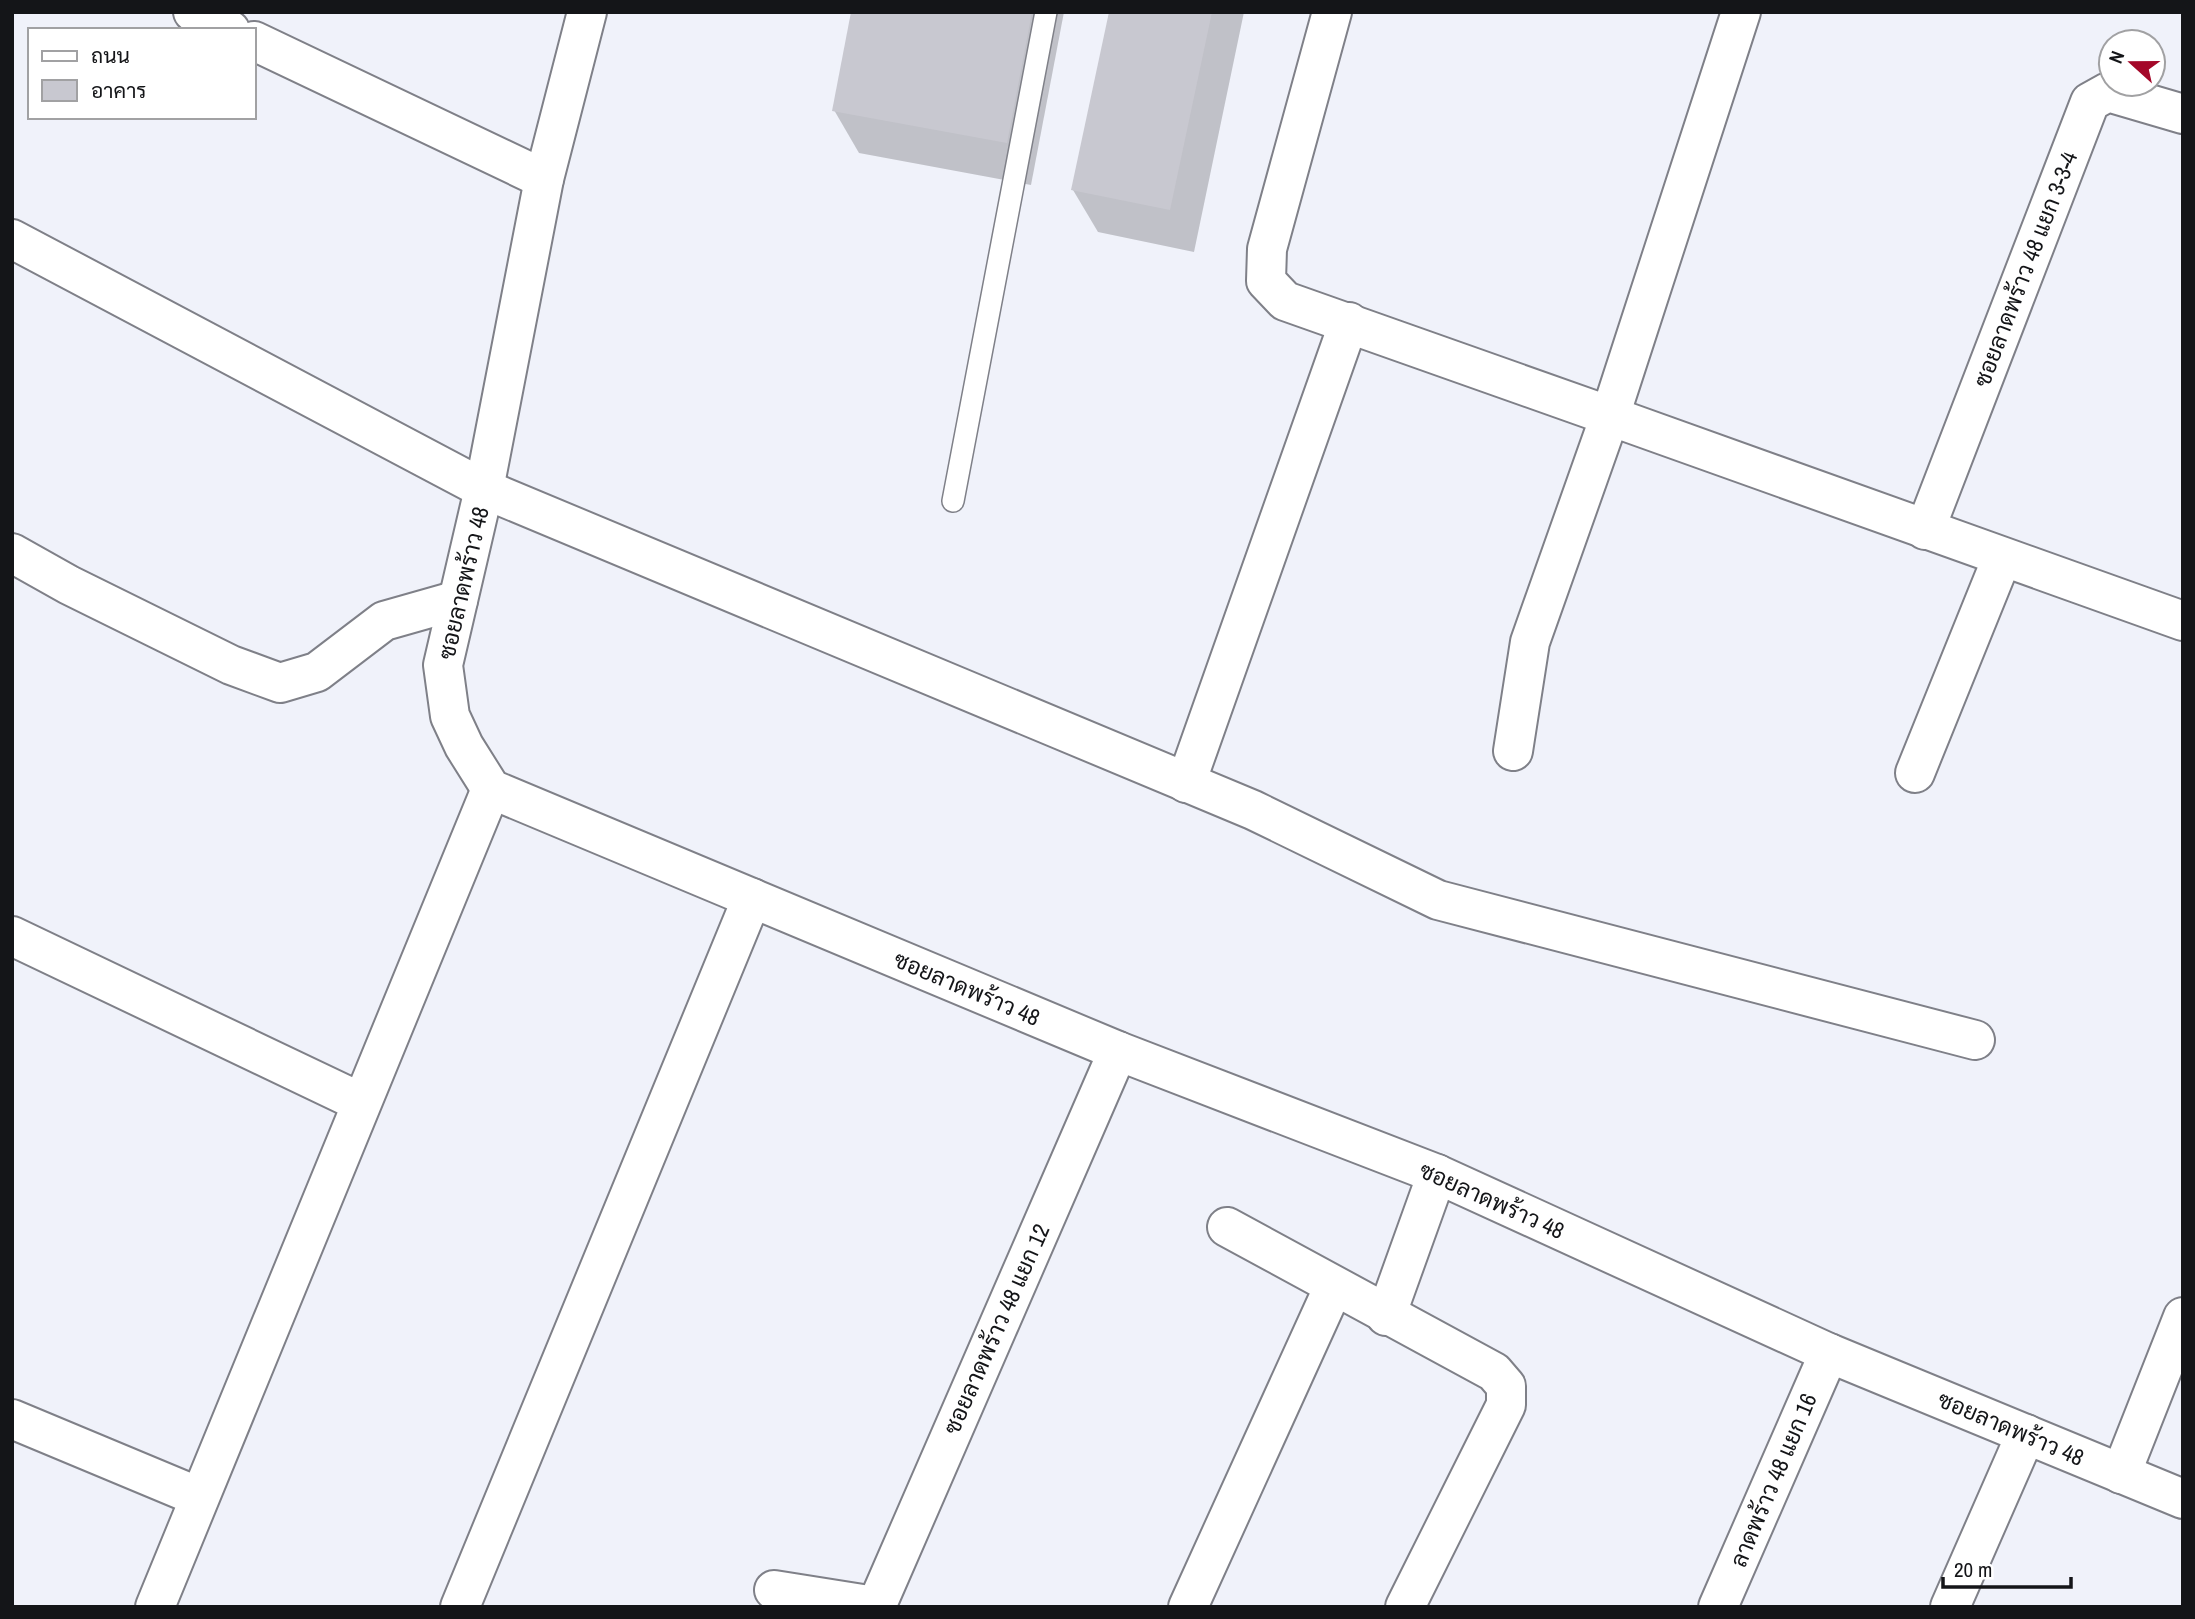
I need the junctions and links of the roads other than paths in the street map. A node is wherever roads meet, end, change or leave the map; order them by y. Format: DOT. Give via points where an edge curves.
graph roads {
  1 [pos="193,12"];
  2 [pos="587,12"];
  3 [pos="1046,12"];
  4 [pos="1332,12"];
  5 [pos="1741,12"];
  6 [pos="226,28"];
  7 [pos="256,42"];
  8 [pos="2183,114"];
  9 [pos="544,179"];
  10 [pos="12,239"];
  11 [pos="1349,322"];
  12 [pos="1610,416"];
  13 [pos="484,489"];
  14 [pos="953,501"];
  15 [pos="1925,530"];
  16 [pos="12,553"];
  17 [pos="2002,558"];
  18 [pos="458,600"];
  19 [pos="2183,621"];
  20 [pos="1513,751"];
  21 [pos="1915,773"];
  22 [pos="1186,783"];
  23 [pos="491,789"];
  24 [pos="752,898"];
  25 [pos="12,936"];
  26 [pos="1975,1040"];
  27 [pos="1118,1051"];
  28 [pos="360,1102"];
  29 [pos="1437,1174"];
  30 [pos="1227,1227"];
  31 [pos="1334,1286"];
  32 [pos="1386,1316"];
  33 [pos="2183,1317"];
  34 [pos="1829,1353"];
  35 [pos="12,1419"];
  36 [pos="2026,1434"];
  37 [pos="2120,1474"];
  38 [pos="199,1497"];
  39 [pos="2183,1499"];
  40 [pos="774,1590"];
  41 [pos="876,1606"];
  42 [pos="155,1607"];
  43 [pos="460,1607"];
  44 [pos="1188,1607"];
  45 [pos="1405,1607"];
  46 [pos="1718,1607"];
  47 [pos="1950,1607"];
  1 -- 6 [label="street"];
  2 -- 9 [label="street, ซอยลาดพร้าว 48"];
  3 -- 14 [label="lane"];
  4 -- 11 [label="street" via="1267,249 1266,281 1285,301"];
  5 -- 12 [label="street"];
  7 -- 9 [label="street"];
  8 -- 15 [label="street, ซอยลาดพร้าว 48 แยก 3-3-4" via="2108,92 2090,102"];
  9 -- 13 [label="street, ซอยลาดพร้าว 48"];
  10 -- 13 [label="street"];
  11 -- 12 [label="street"];
  11 -- 22 [label="street"];
  12 -- 15 [label="street"];
  12 -- 20 [label="street" via="1530,642"];
  13 -- 18 [label="street, ซอยลาดพร้าว 48"];
  13 -- 22 [label="street"];
  15 -- 17 [label="street"];
  16 -- 18 [label="street" via="231,665 280,683 317,672 384,621"];
  17 -- 19 [label="street"];
  17 -- 21 [label="street"];
  18 -- 23 [label="street, ซอยลาดพร้าว 48" via="443,665 450,716"];
  22 -- 26 [label="street" via="1253,810 1438,900"];
  23 -- 24 [label="street, ซอยลาดพร้าว 48"];
  23 -- 28 [label="street"];
  24 -- 27 [label="street, ซอยลาดพร้าว 48"];
  24 -- 43 [label="street"];
  25 -- 28 [label="street"];
  27 -- 29 [label="street, ซอยลาดพร้าว 48"];
  27 -- 41 [label="street, ซอยลาดพร้าว 48 แยก 12"];
  28 -- 38 [label="street"];
  29 -- 32 [label="street"];
  29 -- 34 [label="street, ซอยลาดพร้าว 48"];
  30 -- 31 [label="street"];
  31 -- 32 [label="street"];
  31 -- 44 [label="street"];
  32 -- 45 [label="street" via="1494,1373 1506,1386 1506,1405"];
  33 -- 37 [label="street"];
  34 -- 36 [label="street, ซอยลาดพร้าว 48"];
  34 -- 46 [label="street, ลาดพร้าว 48 แยก 16"];
  35 -- 38 [label="street"];
  36 -- 37 [label="street, ซอยลาดพร้าว 48"];
  36 -- 47 [label="street"];
  37 -- 39 [label="street, ซอยลาดพร้าว 48"];
  38 -- 42 [label="street"];
  40 -- 41 [label="street"];
}
